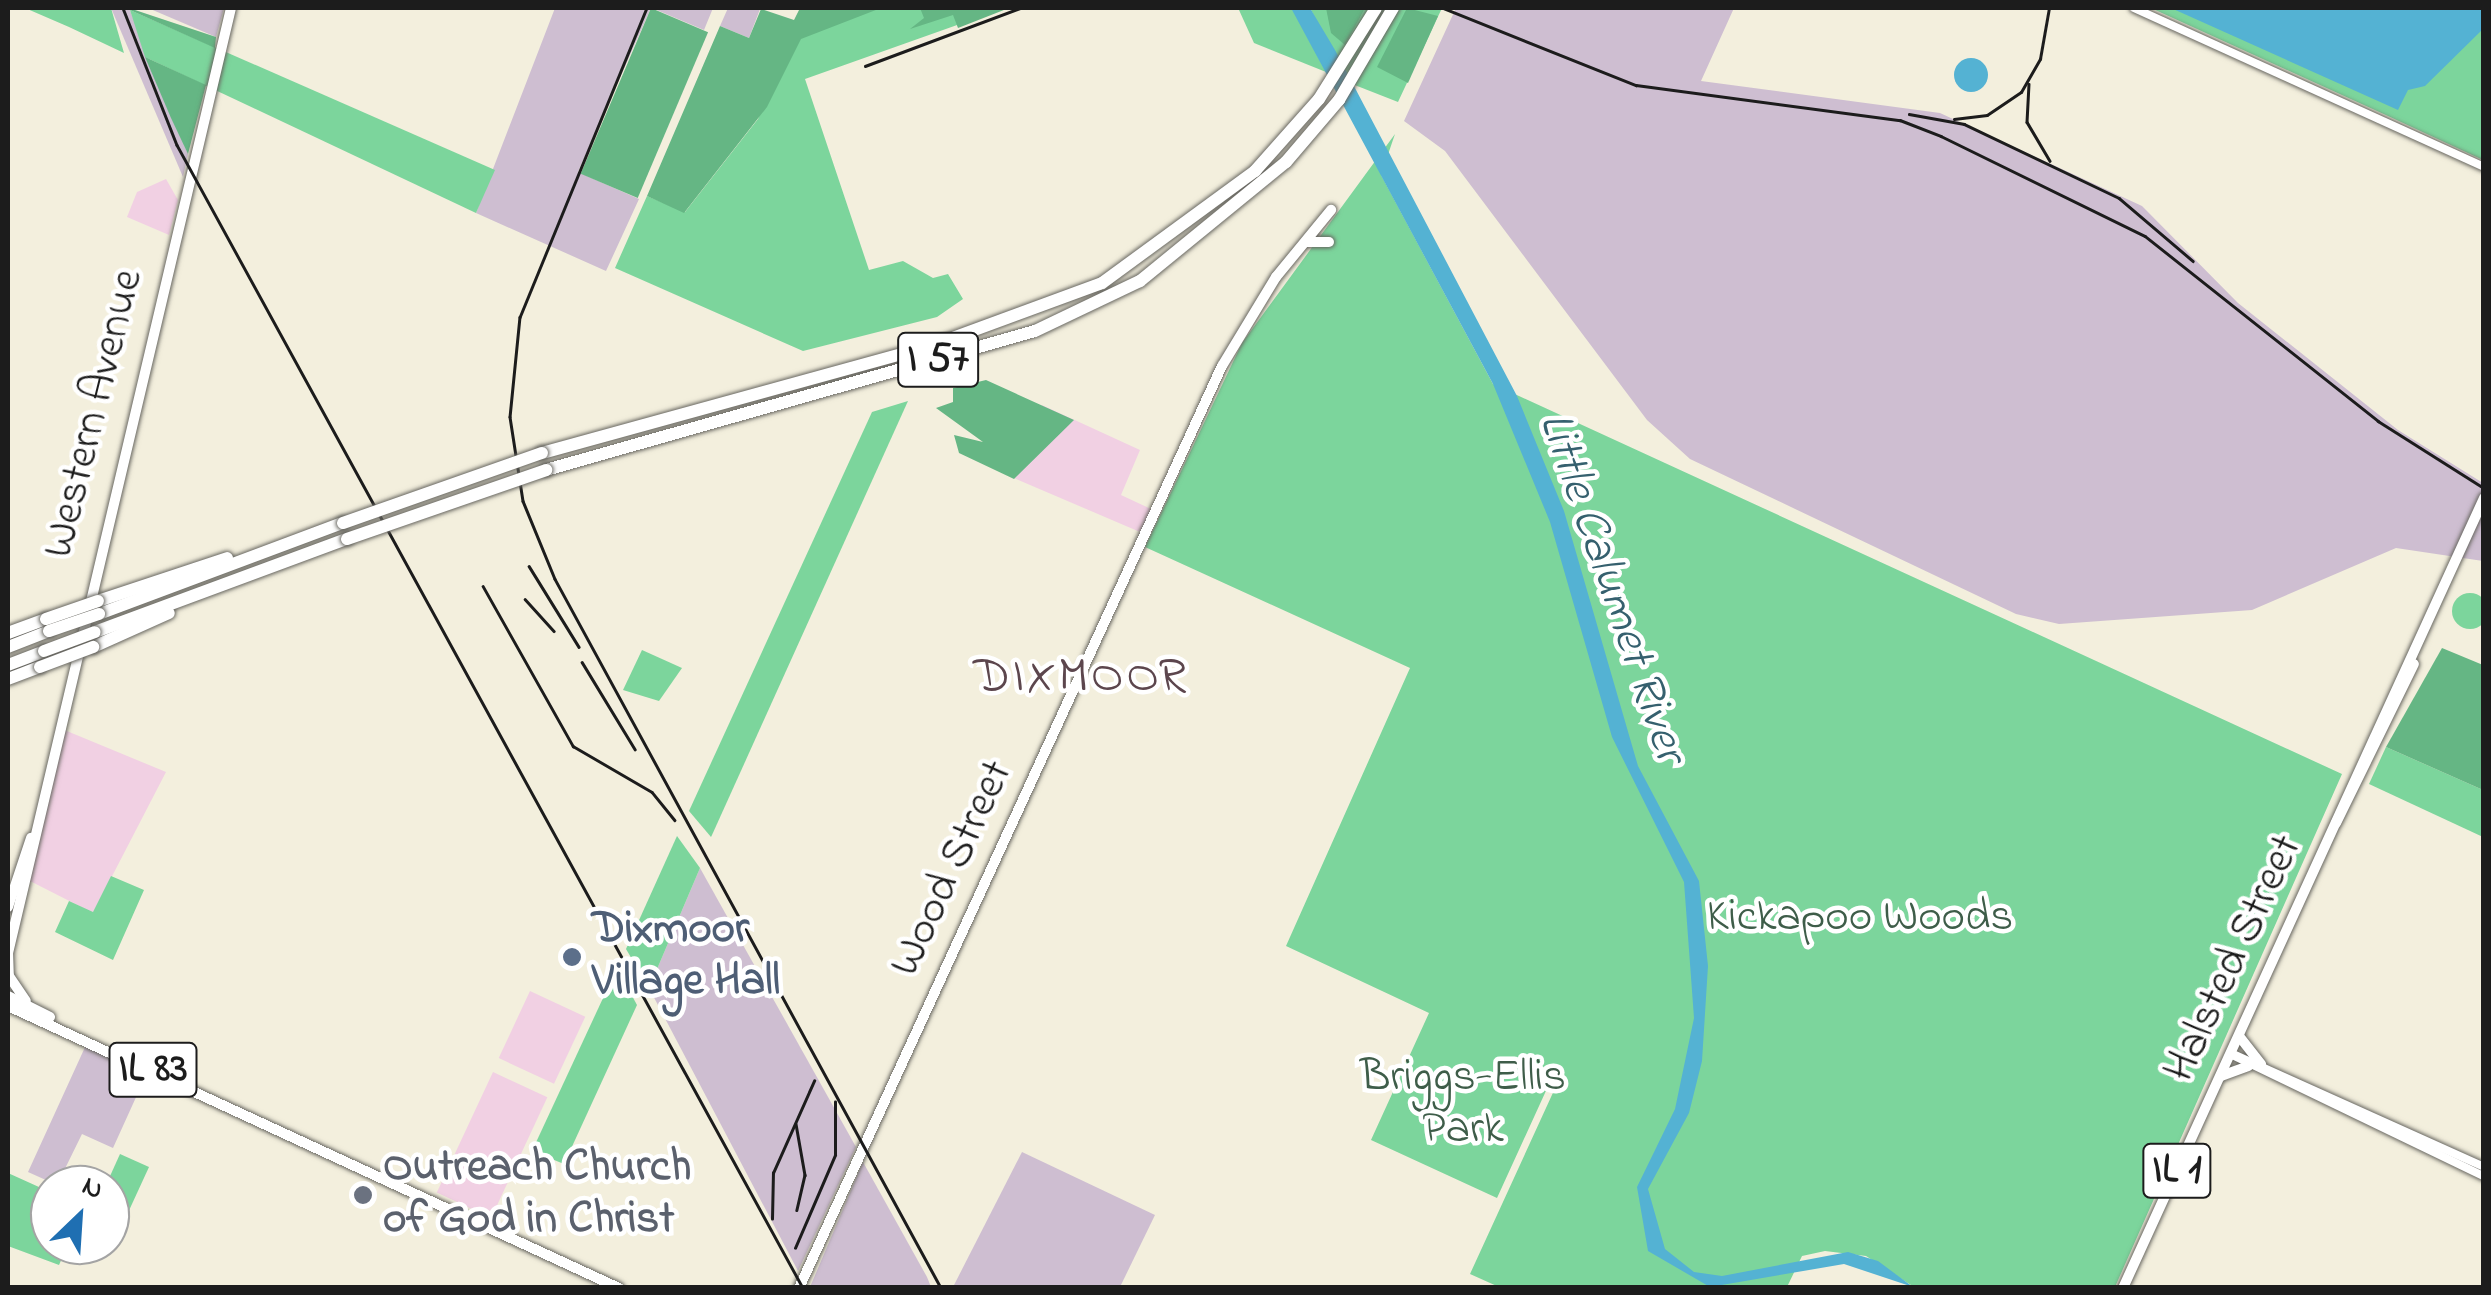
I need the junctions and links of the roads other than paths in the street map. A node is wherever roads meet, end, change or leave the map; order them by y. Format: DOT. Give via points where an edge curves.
graph roads {
  1 [pos="230,8"];
  2 [pos="1376,8"];
  3 [pos="1393,8"];
  4 [pos="2134,8"];
  5 [pos="2484,167"];
  6 [pos="1331,210"];
  7 [pos="1305,242"];
  8 [pos="1329,242"];
  9 [pos="2484,498"];
  10 [pos="2484,514"];
  11 [pos="48,625"];
  12 [pos="8,633"];
  13 [pos="94,640"];
  14 [pos="8,647"];
  15 [pos="2413,658"];
  16 [pos="8,665"];
  17 [pos="8,679"];
  18 [pos="30,838"];
  19 [pos="8,907"];
  20 [pos="8,952"];
  21 [pos="8,996"];
  22 [pos="8,1006"];
  23 [pos="8,1014"];
  24 [pos="36,1014"];
  25 [pos="2239,1036"];
  26 [pos="2230,1054"];
  27 [pos="2261,1064"];
  28 [pos="2248,1066"];
  29 [pos="2220,1076"];
  30 [pos="2484,1166"];
  31 [pos="2484,1176"];
  32 [pos="620,1288"];
  33 [pos="798,1288"];
  34 [pos="2123,1288"];
  1 -- 18 [label="main road, Western Avenue"];
  2 -- 11 [label="highway, I 57, bridge" via="1275,152 1172,239 1040,310 542,453"];
  3 -- 13 [label="highway, I 57, bridge" via="1339,100 1286,162 1174,259 1035,331 546,470 219,586"];
  4 -- 5 [label="street"];
  6 -- 7 [label="main road, Wood Street"];
  7 -- 8 [label="main road"];
  7 -- 33 [label="main road, Wood Street" via="1222,366"];
  9 -- 15 [label="main road, Halsted Street / IL 1"];
  10 -- 15 [label="main road, Halsted Street / IL 1"];
  11 -- 12 [label="highway"];
  11 -- 14 [label="highway, I 57"];
  13 -- 16 [label="highway, I 57, bridge"];
  13 -- 17 [label="highway, bridge"];
  15 -- 25 [label="main road, Halsted Street / IL 1"];
  18 -- 19 [label="main road, Western Avenue"];
  18 -- 20 [label="main road, Western Avenue"];
  20 -- 24 [label="main road" via="13,986"];
  21 -- 24 [label="main road, IL 83"];
  22 -- 24 [label="main road, IL 83"];
  23 -- 24 [label="main road"];
  24 -- 32 [label="main road, IL 83"];
  25 -- 26 [label="main road, Halsted Street / IL 1"];
  25 -- 27 [label="main road"];
  26 -- 27 [label="street"];
  26 -- 28 [label="street"];
  26 -- 29 [label="main road, Halsted Street / IL 1"];
  27 -- 30 [label="street"];
  28 -- 29 [label="main road"];
  28 -- 31 [label="street"];
  29 -- 34 [label="main road, Halsted Street / IL 1"];
}
